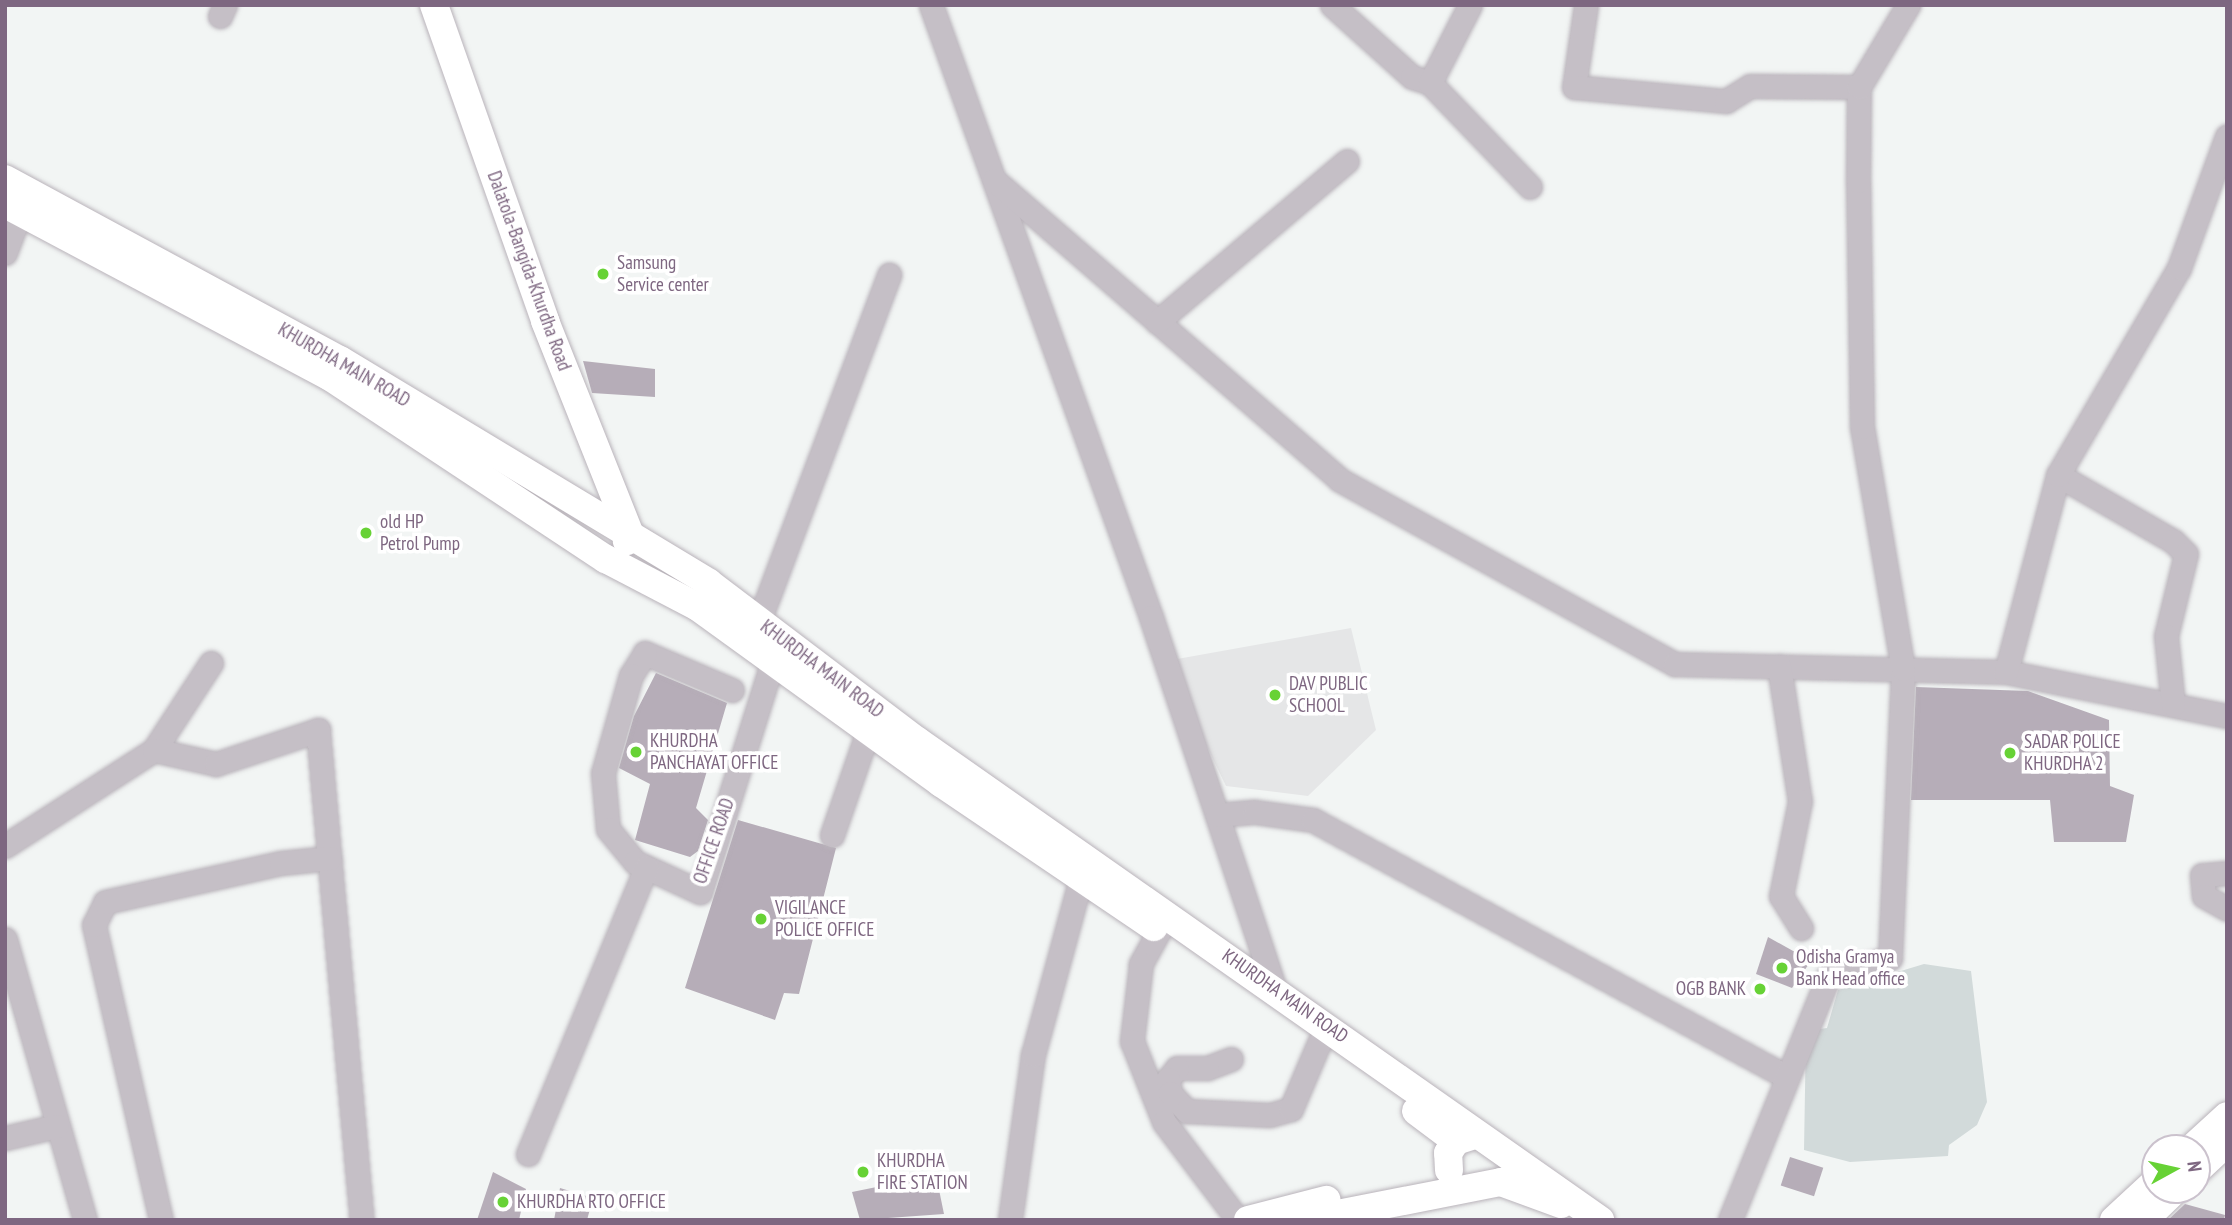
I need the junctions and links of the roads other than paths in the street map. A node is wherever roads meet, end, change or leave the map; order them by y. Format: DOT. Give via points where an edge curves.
graph roads {
  1 [pos="434,5"];
  2 [pos="931,5"];
  3 [pos="1332,5"];
  4 [pos="1470,5"];
  5 [pos="1586,5"];
  6 [pos="1908,5"];
  7 [pos="1430,83"];
  8 [pos="1860,87"];
  9 [pos="2227,136"];
  10 [pos="1347,161"];
  11 [pos="5,179"];
  12 [pos="993,180"];
  13 [pos="1530,187"];
  14 [pos="13,208"];
  15 [pos="5,253"];
  16 [pos="889,275"];
  17 [pos="1157,321"];
  18 [pos="2058,475"];
  19 [pos="630,535"];
  20 [pos="616,565"];
  21 [pos="759,621"];
  22 [pos="773,662"];
  23 [pos="211,663"];
  24 [pos="1779,666"];
  25 [pos="1903,669"];
  26 [pos="2006,671"];
  27 [pos="732,690"];
  28 [pos="2173,705"];
  29 [pos="2227,716"];
  30 [pos="868,731"];
  31 [pos="154,750"];
  32 [pos="1217,815"];
  33 [pos="832,835"];
  34 [pos="5,846"];
  35 [pos="330,858"];
  36 [pos="646,867"];
  37 [pos="2227,873"];
  38 [pos="1081,878"];
  39 [pos="2227,909"];
  40 [pos="1801,928"];
  41 [pos="1159,931"];
  42 [pos="5,939"];
  43 [pos="10,972"];
  44 [pos="1275,989"];
  45 [pos="1320,1043"];
  46 [pos="1231,1059"];
  47 [pos="1787,1077"];
  48 [pos="2227,1116"];
  49 [pos="57,1126"];
  50 [pos="2207,1134"];
  51 [pos="5,1138"];
  52 [pos="2227,1142"];
  53 [pos="1482,1143"];
  54 [pos="528,1154"];
  55 [pos="2211,1157"];
  56 [pos="1458,1177"];
  57 [pos="1501,1182"];
  58 [pos="2141,1195"];
  59 [pos="2161,1204"];
  60 [pos="1597,1218"];
  61 [pos="85,1220"];
  62 [pos="161,1220"];
  63 [pos="362,1220"];
  64 [pos="1010,1220"];
  65 [pos="1238,1220"];
  66 [pos="1248,1220"];
  67 [pos="1307,1220"];
  68 [pos="1730,1220"];
  69 [pos="2114,1220"];
  70 [pos="2144,1220"];
  1 -- 19 [label="main road, Dalatola-Bangida-Khurdha Road" via="545,321"];
  2 -- 12 [label="street"];
  3 -- 7 [label="street" via="1412,77"];
  4 -- 7 [label="street"];
  5 -- 8 [label="street" via="1574,87 1726,101 1750,86"];
  6 -- 8 [label="street"];
  7 -- 13 [label="street"];
  8 -- 25 [label="street" via="1862,427"];
  9 -- 18 [label="street" via="2179,268"];
  10 -- 17 [label="street"];
  11 -- 19 [label="main road, KHURDHA MAIN ROAD" via="340,360"];
  12 -- 17 [label="street"];
  12 -- 32 [label="street"];
  14 -- 15 [label="street"];
  14 -- 20 [label="main road, KHURDHA MAIN ROAD" via="330,376"];
  16 -- 21 [label="street"];
  17 -- 24 [label="street" via="1340,480 1675,664"];
  18 -- 26 [label="street"];
  18 -- 28 [label="street" via="2173,541 2186,555 2166,636"];
  19 -- 20 [label="main road"];
  19 -- 21 [label="main road, KHURDHA MAIN ROAD"];
  20 -- 22 [label="main road, KHURDHA MAIN ROAD" via="698,607"];
  21 -- 44 [label="main road, KHURDHA MAIN ROAD" via="928,748"];
  22 -- 30 [label="main road, KHURDHA MAIN ROAD"];
  22 -- 36 [label="street, OFFICE ROAD" via="700,892"];
  23 -- 31 [label="street"];
  24 -- 25 [label="street"];
  24 -- 40 [label="street" via="1800,801 1782,896"];
  25 -- 26 [label="street"];
  25 -- 47 [label="street" via="1889,958 1828,977"];
  26 -- 28 [label="street"];
  27 -- 36 [label="street, OFFICE ROAD" via="645,653 631,675 603,774 608,829 635,862"];
  28 -- 29 [label="street"];
  30 -- 33 [label="street"];
  30 -- 38 [label="main road, KHURDHA MAIN ROAD"];
  31 -- 34 [label="street"];
  31 -- 35 [label="street" via="216,764 318,730"];
  32 -- 44 [label="street"];
  32 -- 47 [label="street" via="1255,813 1313,820"];
  35 -- 62 [label="street" via="281,863 105,902 94,925"];
  35 -- 63 [label="street"];
  36 -- 54 [label="street"];
  37 -- 39 [label="street" via="2202,874 2204,896"];
  38 -- 41 [label="main road, KHURDHA MAIN ROAD"];
  38 -- 64 [label="street" via="1033,1055"];
  41 -- 45 [label="main road, KHURDHA MAIN ROAD"];
  41 -- 65 [label="street" via="1141,964 1132,1041 1164,1122"];
  42 -- 43 [label="street"];
  43 -- 49 [label="street"];
  44 -- 53 [label="main road, KHURDHA MAIN ROAD"];
  45 -- 46 [label="street" via="1291,1109 1270,1115 1187,1111 1170,1093 1168,1079 1177,1068 1208,1068"];
  45 -- 53 [label="main road, KHURDHA MAIN ROAD"];
  47 -- 68 [label="street"];
  48 -- 50 [label="main road"];
  49 -- 51 [label="street"];
  49 -- 61 [label="street"];
  52 -- 55 [label="main road"];
  53 -- 56 [label="main road" via="1448,1153"];
  53 -- 57 [label="main road"];
  53 -- 60 [label="main road, KHURDHA MAIN ROAD"];
  56 -- 57 [label="main road"];
  56 -- 66 [label="main road"];
  56 -- 67 [label="main road"];
  57 -- 60 [label="main road"];
  58 -- 69 [label="main road"];
  59 -- 70 [label="main road"];
}
